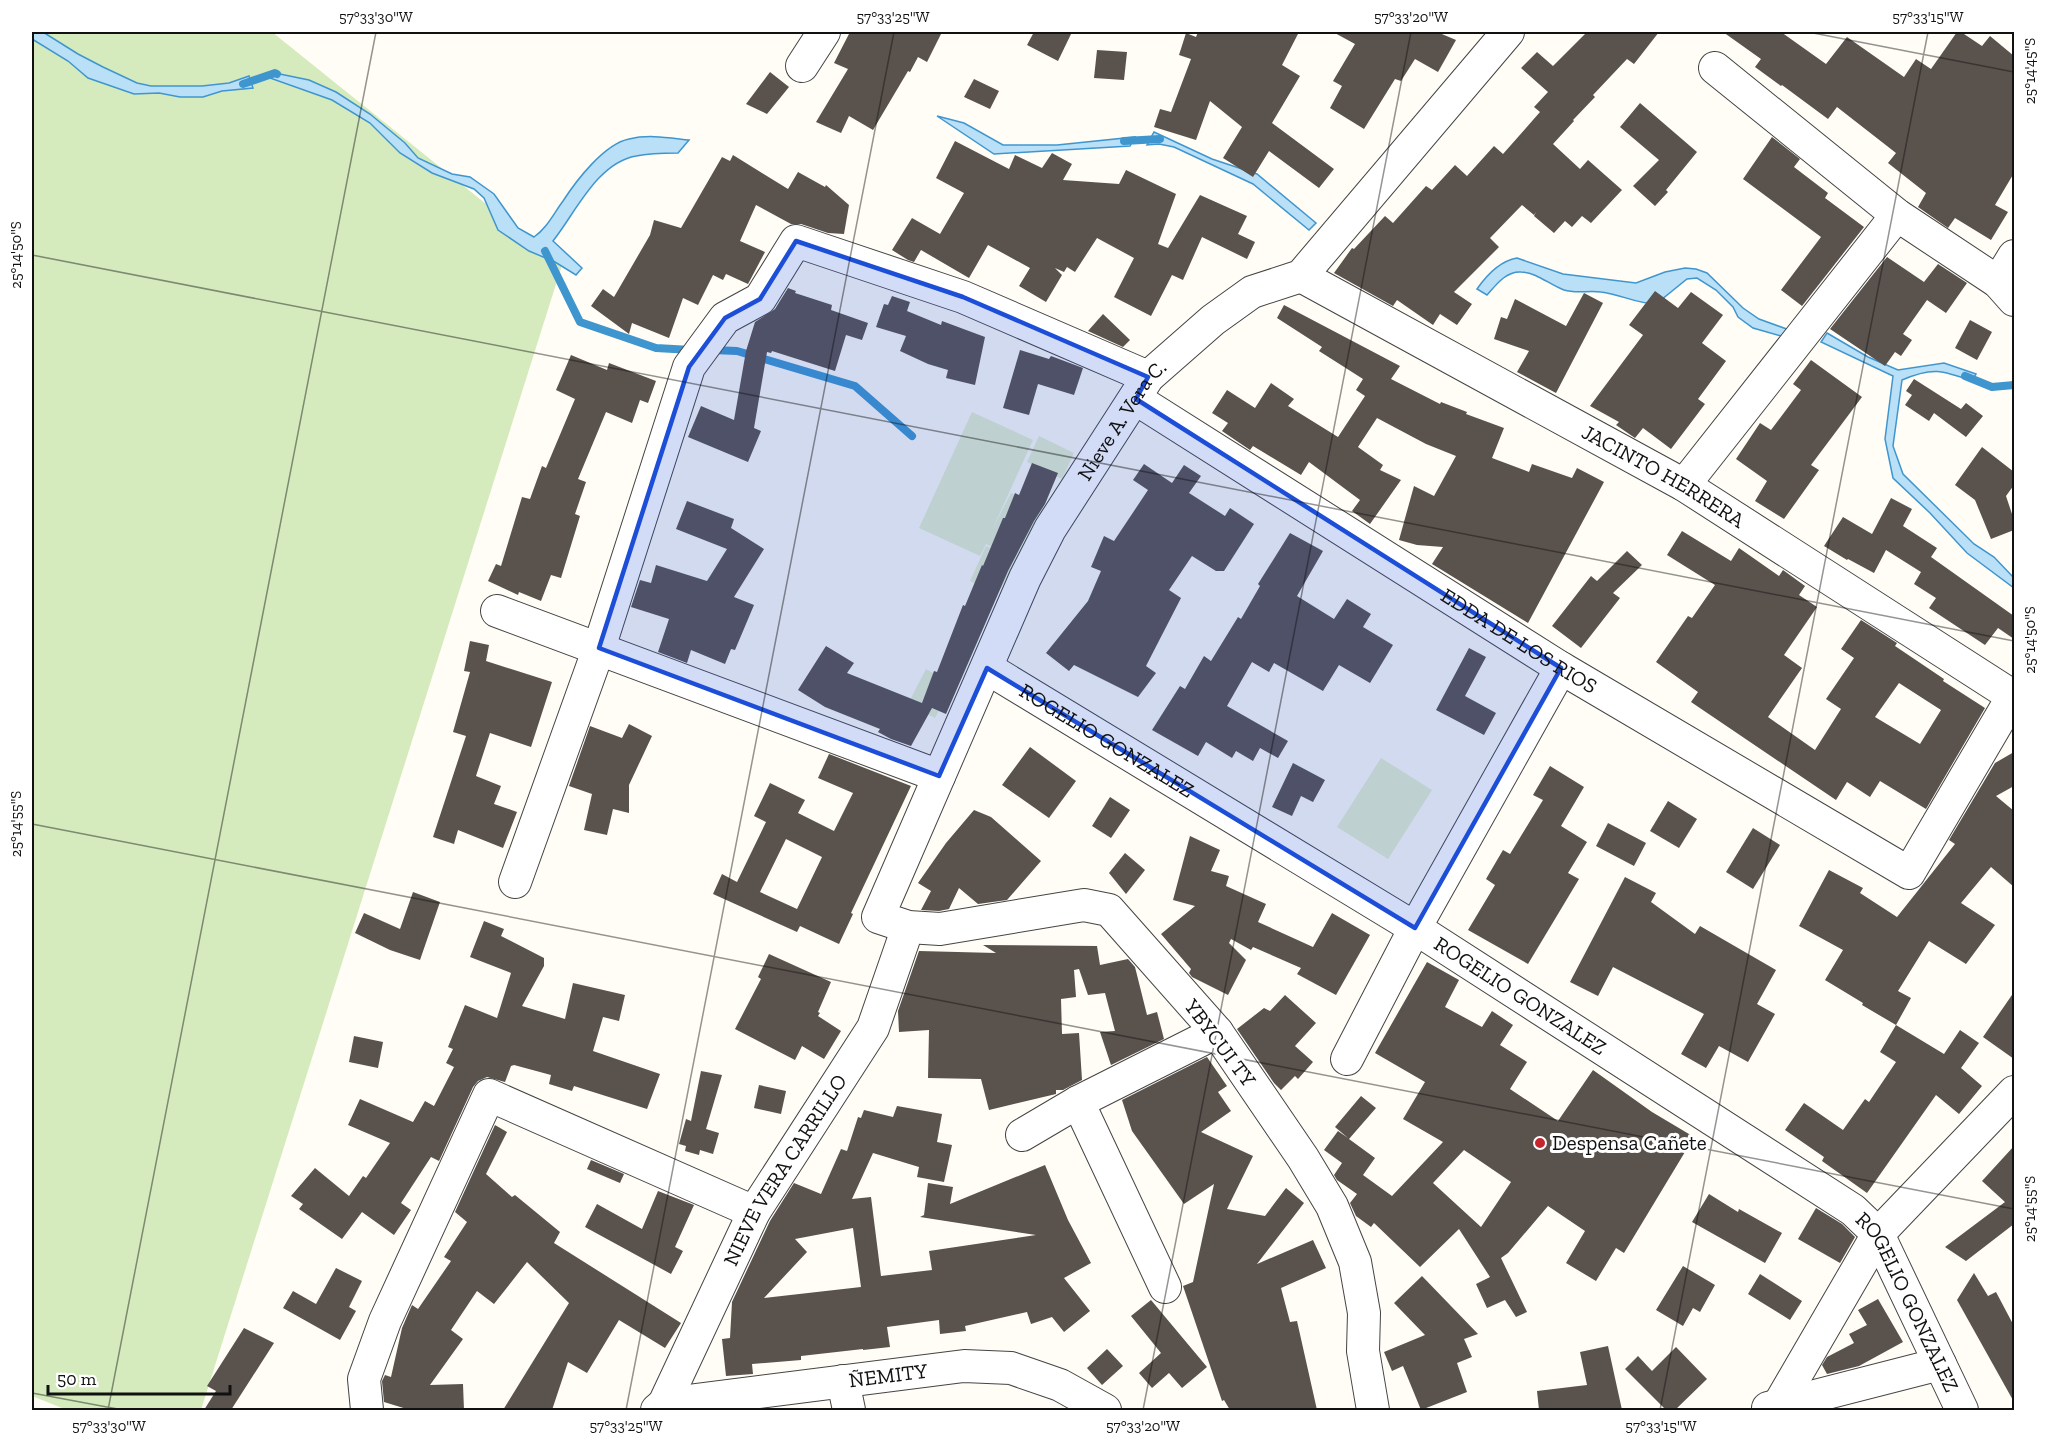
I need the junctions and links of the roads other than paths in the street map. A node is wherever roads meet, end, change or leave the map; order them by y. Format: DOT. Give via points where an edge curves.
graph roads {
  1 [pos="824,32"];
  2 [pos="1497,34"];
  3 [pos="801,66"];
  4 [pos="1715,68"];
  5 [pos="1897,214"];
  6 [pos="2014,256"];
  7 [pos="1301,276"];
  8 [pos="2006,291"];
  9 [pos="1142,388"];
  10 [pos="1684,485"];
  11 [pos="497,611"];
  12 [pos="599,648"];
  13 [pos="987,668"];
  14 [pos="1561,668"];
  15 [pos="2014,697"];
  16 [pos="939,776"];
  17 [pos="515,882"];
  18 [pos="878,917"];
  19 [pos="908,927"];
  20 [pos="1415,928"];
  21 [pos="1217,1032"];
  22 [pos="1347,1059"];
  23 [pos="2014,1092"];
  24 [pos="1078,1102"];
  25 [pos="1022,1135"];
  26 [pos="754,1212"];
  27 [pos="1878,1234"];
  28 [pos="1165,1287"];
  29 [pos="1940,1364"];
  30 [pos="846,1396"];
  31 [pos="661,1407"];
  32 [pos="1768,1408"];
  33 [pos="366,1410"];
  34 [pos="1105,1410"];
  35 [pos="1373,1410"];
  36 [pos="1962,1410"];
  1 -- 3 [label="street"];
  2 -- 7 [label="street"];
  4 -- 5 [label="street"];
  5 -- 8 [label="street"];
  5 -- 10 [label="street"];
  6 -- 8 [label="street"];
  7 -- 9 [label="street, Nieve A. Vera C." via="1252,292 1206,326"];
  7 -- 10 [label="street, JACINTO HERRERA"];
  9 -- 12 [label="street, EDDA DE LOS RIOS" via="963,297 796,241 760,299 725,318 688,367"];
  9 -- 13 [label="street, Nieve A. Vera C." via="1050,529"];
  9 -- 14 [label="street, EDDA DE LOS RIOS"];
  10 -- 15 [label="street, JACINTO HERRERA"];
  11 -- 12 [label="street"];
  12 -- 16 [label="street"];
  12 -- 17 [label="street"];
  13 -- 16 [label="street, Nieve A. Vera C."];
  13 -- 20 [label="street, ROGELIO GONZALEZ"];
  14 -- 15 [label="street, EDDA DE LOS RIOS" via="1909,873"];
  14 -- 20 [label="street"];
  16 -- 18 [label="street, Nieve A. Vera C."];
  18 -- 19 [label="street, YBYCUI TY"];
  19 -- 21 [label="street, YBYCUI TY" via="940,929 1084,905 1109,910"];
  19 -- 26 [label="street, NIEVE VERA CARRILLO" via="873,1028"];
  20 -- 22 [label="street"];
  20 -- 27 [label="street, ROGELIO GONZALEZ" via="1853,1210"];
  21 -- 24 [label="street"];
  21 -- 35 [label="street, YBYCUI TY" via="1303,1158 1335,1215 1354,1262 1364,1313 1363,1351"];
  23 -- 27 [label="street"];
  24 -- 25 [label="street"];
  24 -- 28 [label="street"];
  26 -- 31 [label="street, NIEVE VERA CARRILLO"];
  26 -- 33 [label="street" via="489,1095 385,1321 364,1379"];
  27 -- 29 [label="street, ROGELIO GONZALEZ"];
  27 -- 32 [label="street"];
  29 -- 32 [label="street"];
  29 -- 36 [label="street, ROGELIO GONZALEZ"];
  30 -- 31 [label="street, ÑEMITY"];
  30 -- 34 [label="street, ÑEMITY" via="964,1366 1011,1368 1060,1385"];
}
